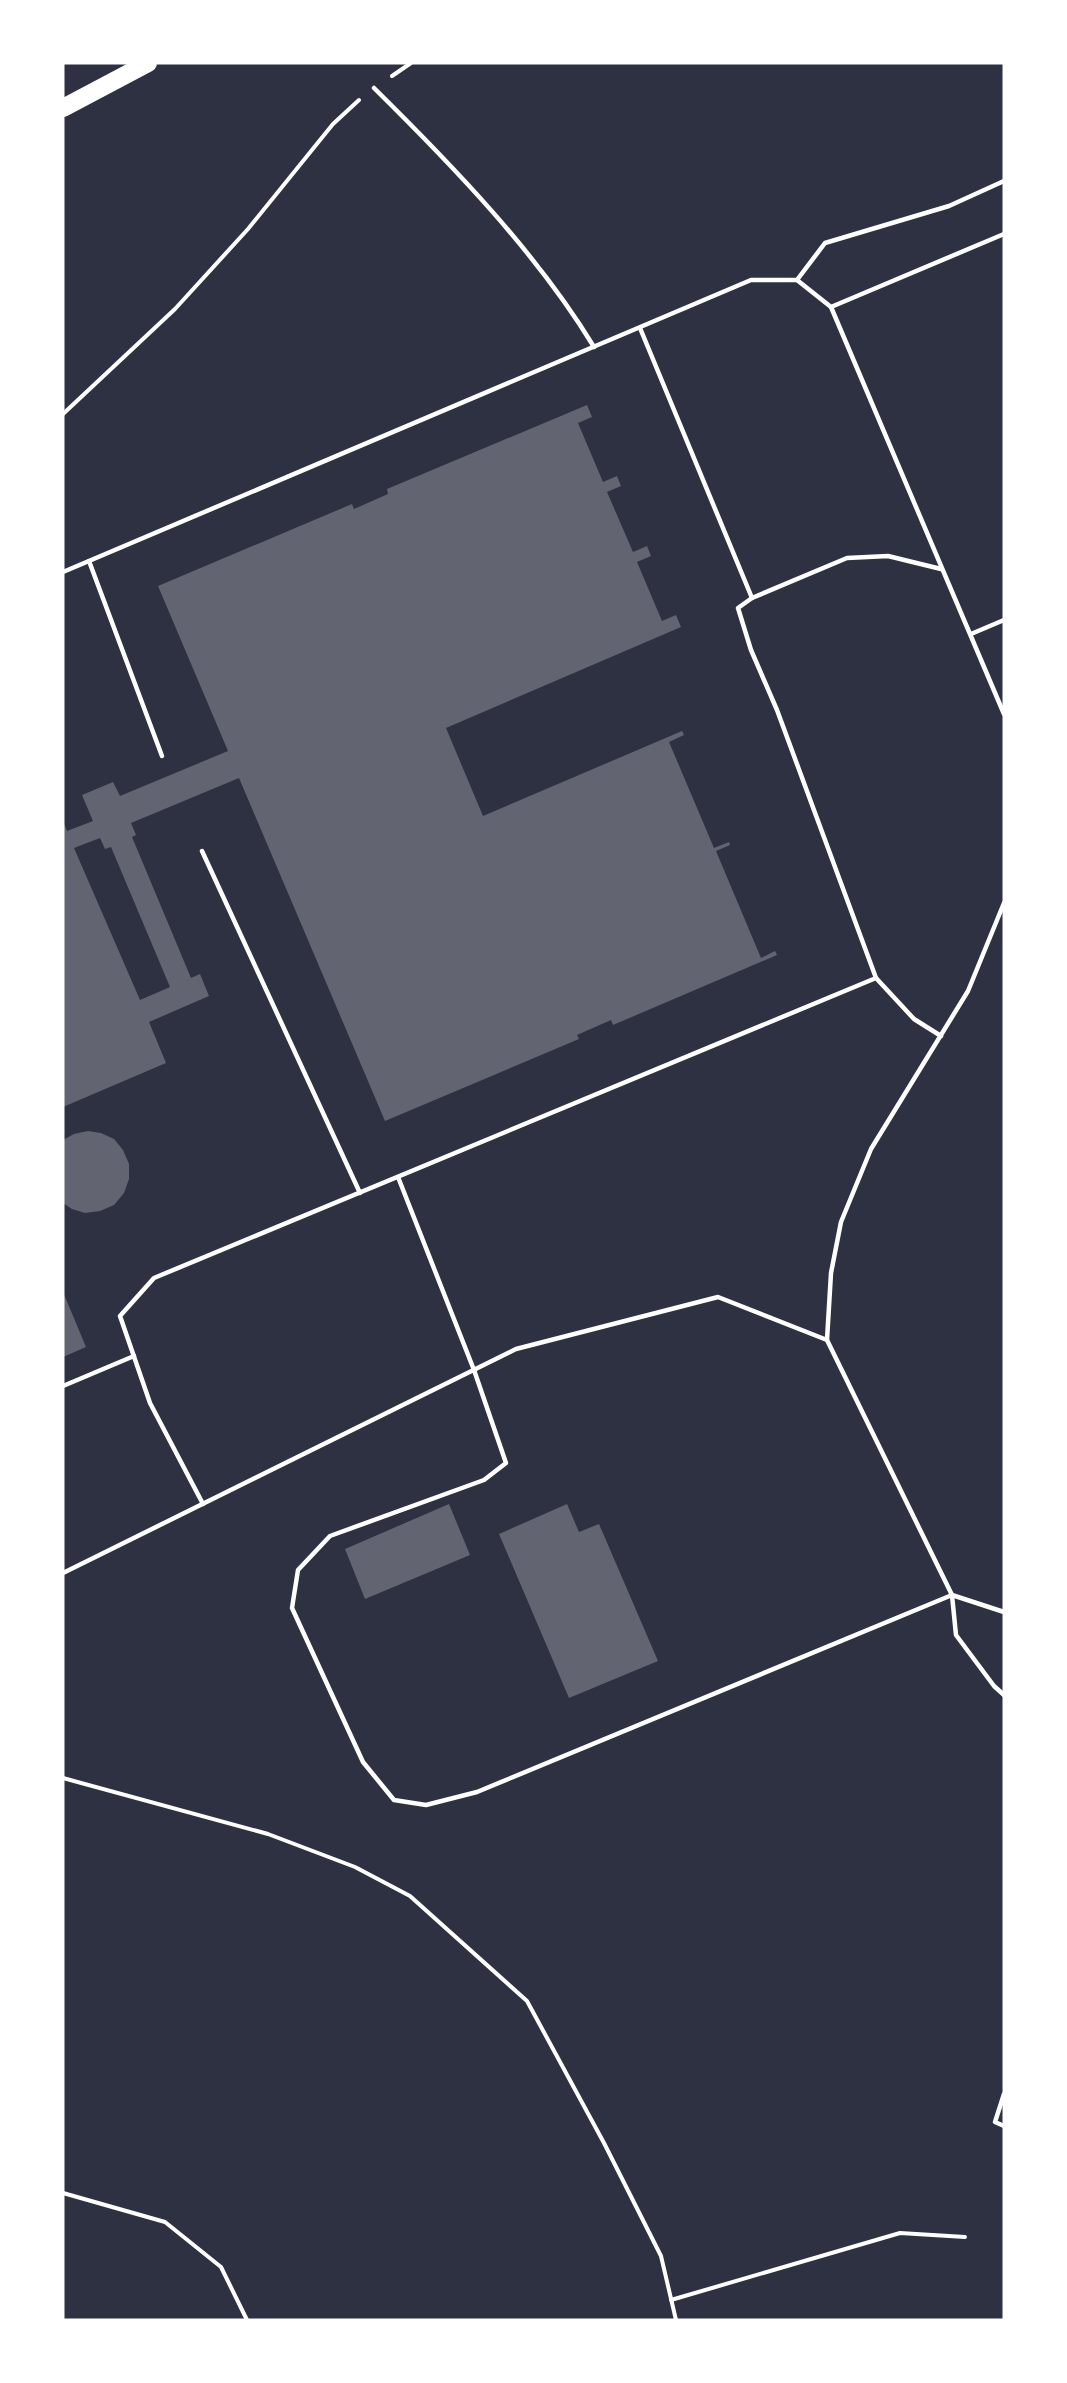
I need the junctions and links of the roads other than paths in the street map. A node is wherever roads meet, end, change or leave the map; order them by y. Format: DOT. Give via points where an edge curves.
graph roads {
  1 [pos="148,63"];
  2 [pos="374,88"];
  3 [pos="63,108"];
  4 [pos="1004,181"];
  5 [pos="1004,234"];
  6 [pos="797,280"];
  7 [pos="831,307"];
  8 [pos="640,328"];
  9 [pos="594,347"];
  10 [pos="89,561"];
  11 [pos="941,569"];
  12 [pos="63,572"];
  13 [pos="752,598"];
  14 [pos="1004,620"];
  15 [pos="971,634"];
  16 [pos="1004,714"];
  17 [pos="162,756"];
  18 [pos="202,851"];
  19 [pos="1004,903"];
  20 [pos="876,978"];
  21 [pos="941,1036"];
  22 [pos="398,1177"];
  23 [pos="360,1192"];
  24 [pos="827,1340"];
  25 [pos="134,1356"];
  26 [pos="474,1370"];
  27 [pos="63,1386"];
  28 [pos="203,1504"];
  29 [pos="63,1573"];
  30 [pos="952,1595"];
  31 [pos="1004,1612"];
  32 [pos="1004,1695"];
  33 [pos="1004,2094"];
  34 [pos="1004,2126"];
  1 -- 3 [label="highway"];
  2 -- 9 [label="lane" via="495,215 576,317"];
  4 -- 6 [label="lane" via="949,206 825,243"];
  5 -- 7 [label="lane"];
  6 -- 7 [label="lane"];
  6 -- 8 [label="lane" via="751,280"];
  7 -- 11 [label="lane"];
  8 -- 9 [label="lane"];
  8 -- 13 [label="lane"];
  9 -- 10 [label="lane"];
  10 -- 12 [label="lane"];
  10 -- 17 [label="lane"];
  11 -- 13 [label="lane" via="888,556 847,558"];
  11 -- 15 [label="lane"];
  13 -- 20 [label="lane" via="738,608 751,650"];
  14 -- 15 [label="lane"];
  15 -- 16 [label="lane"];
  18 -- 23 [label="lane"];
  19 -- 21 [label="lane" via="968,991"];
  20 -- 21 [label="lane" via="914,1019"];
  20 -- 22 [label="lane"];
  21 -- 24 [label="lane" via="871,1149 841,1222 831,1274"];
  22 -- 23 [label="lane"];
  22 -- 26 [label="lane"];
  23 -- 25 [label="lane" via="154,1278 120,1316"];
  24 -- 26 [label="lane" via="718,1297 516,1349"];
  24 -- 30 [label="lane"];
  25 -- 27 [label="lane"];
  25 -- 28 [label="lane" via="150,1403"];
  26 -- 28 [label="lane"];
  26 -- 30 [label="lane" via="506,1463 484,1480 330,1536 298,1570 292,1608 363,1762 394,1800 426,1805 477,1792"];
  28 -- 29 [label="lane"];
  30 -- 31 [label="lane"];
  30 -- 32 [label="lane" via="956,1635"];
  33 -- 34 [label="lane" via="995,2122"];
}
